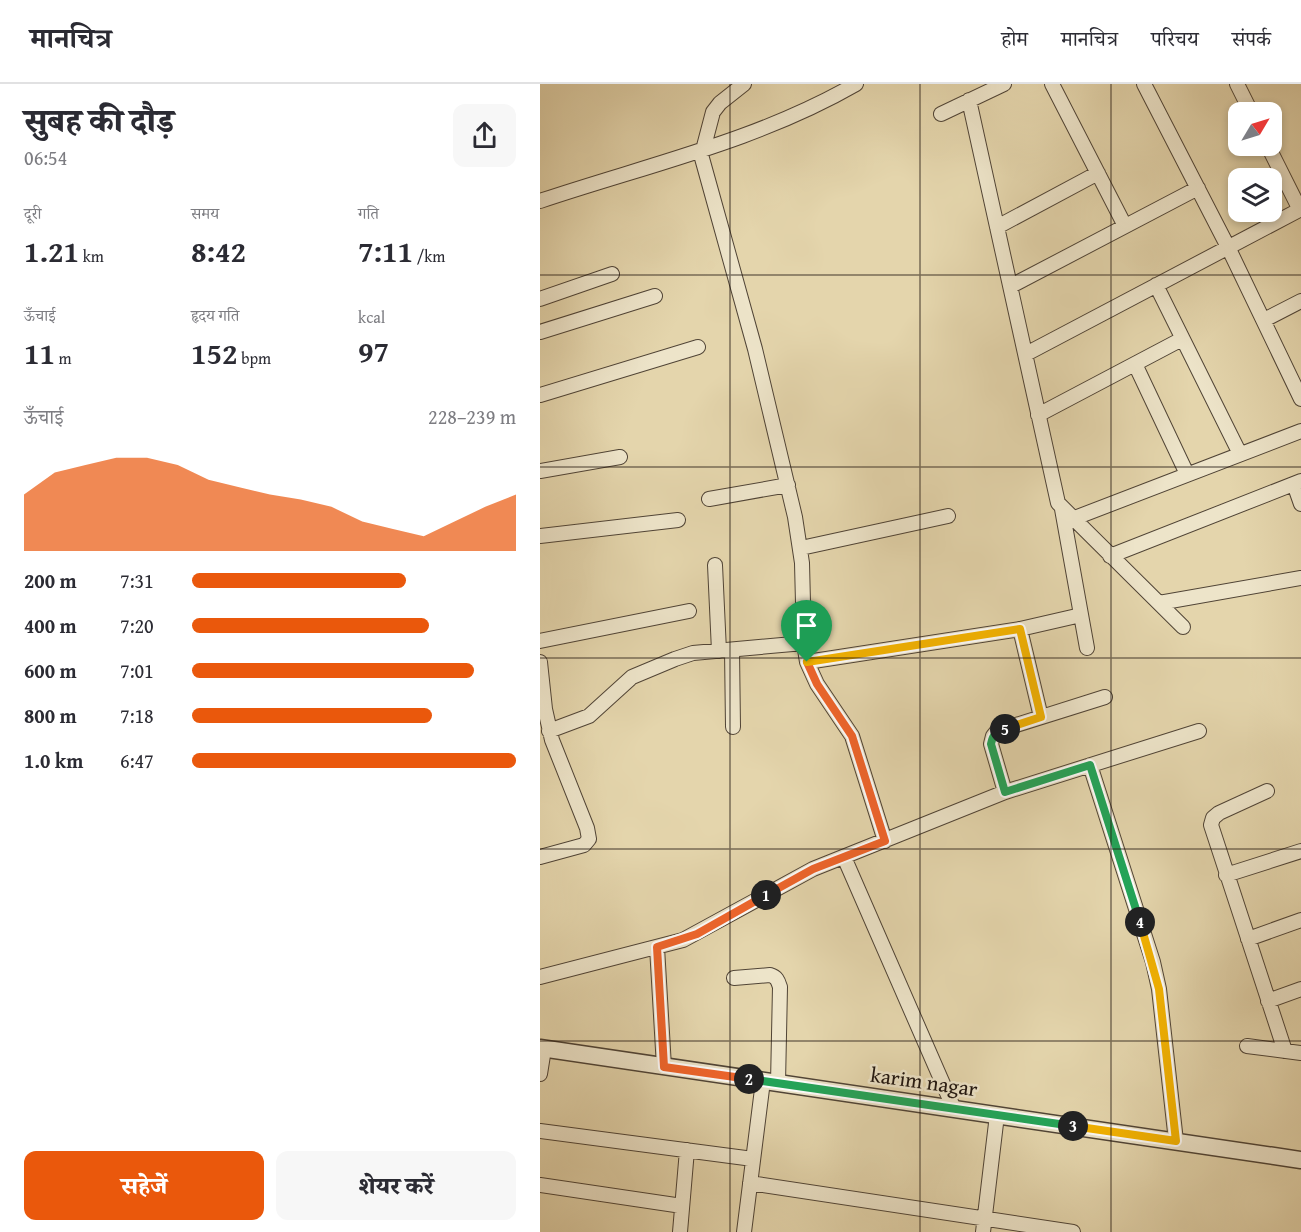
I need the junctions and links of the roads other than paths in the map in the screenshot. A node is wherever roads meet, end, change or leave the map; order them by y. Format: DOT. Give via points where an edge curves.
graph roads {
  1 [pos="744,84"];
  2 [pos="856,84"];
  3 [pos="1004,84"];
  4 [pos="1052,84"];
  5 [pos="1144,84"];
  6 [pos="1237,84"];
  7 [pos="831,90"];
  8 [pos="969,100"];
  9 [pos="1246,102"];
  10 [pos="941,114"];
  11 [pos="701,151"];
  12 [pos="1273,156"];
  13 [pos="1098,173"];
  14 [pos="1198,188"];
  15 [pos="540,201"];
  16 [pos="1300,209"];
  17 [pos="1125,226"];
  18 [pos="997,227"];
  19 [pos="1228,247"];
  20 [pos="612,274"];
  21 [pos="1156,285"];
  22 [pos="1011,286"];
  23 [pos="655,296"];
  24 [pos="540,299"];
  25 [pos="1301,301"];
  26 [pos="1264,320"];
  27 [pos="540,332"];
  28 [pos="1182,339"];
  29 [pos="699,347"];
  30 [pos="1026,354"];
  31 [pos="1135,364"];
  32 [pos="540,395"];
  33 [pos="1301,399"];
  34 [pos="1038,415"];
  35 [pos="1301,431"];
  36 [pos="1240,454"];
  37 [pos="620,457"];
  38 [pos="540,471"];
  39 [pos="1187,474"];
  40 [pos="1297,482"];
  41 [pos="788,485"];
  42 [pos="709,498"];
  43 [pos="1301,504"];
  44 [pos="1062,509"];
  45 [pos="948,516"];
  46 [pos="1072,519"];
  47 [pos="678,520"];
  48 [pos="540,536"];
  49 [pos="801,548"];
  50 [pos="1110,556"];
  51 [pos="715,565"];
  52 [pos="1301,578"];
  53 [pos="1159,603"];
  54 [pos="689,611"];
  55 [pos="1081,615"];
  56 [pos="1183,627"];
  57 [pos="1020,629"];
  58 [pos="540,641"];
  59 [pos="804,643"];
  60 [pos="1087,648"];
  61 [pos="725,650"];
  62 [pos="540,662"];
  63 [pos="807,662"];
  64 [pos="1105,697"];
  65 [pos="543,710"];
  66 [pos="1041,717"];
  67 [pos="733,727"];
  68 [pos="549,731"];
  69 [pos="1198,731"];
  70 [pos="1090,765"];
  71 [pos="1267,791"];
  72 [pos="1005,792"];
  73 [pos="885,841"];
  74 [pos="1301,851"];
  75 [pos="540,857"];
  76 [pos="844,857"];
  77 [pos="1226,875"];
  78 [pos="1301,920"];
  79 [pos="1248,939"];
  80 [pos="657,947"];
  81 [pos="540,977"];
  82 [pos="734,978"];
  83 [pos="1301,989"];
  84 [pos="1268,1001"];
  85 [pos="1247,1046"];
  86 [pos="542,1049"];
  87 [pos="1285,1051"];
  88 [pos="1301,1053"];
  89 [pos="664,1067"];
  90 [pos="540,1074"];
  91 [pos="770,1082"];
  92 [pos="954,1109"];
  93 [pos="997,1115"];
  94 [pos="540,1131"];
  95 [pos="1176,1141"];
  96 [pos="687,1150"];
  97 [pos="753,1159"];
  98 [pos="1301,1160"];
  99 [pos="750,1183"];
  100 [pos="540,1185"];
  101 [pos="682,1206"];
  102 [pos="984,1226"];
  103 [pos="680,1232"];
  104 [pos="744,1232"];
  105 [pos="1069,1232"];
  1 -- 11 [label="street" via="715,108"];
  2 -- 7 [label="street"];
  3 -- 8 [label="street"];
  4 -- 13 [label="street"];
  5 -- 14 [label="street"];
  6 -- 9 [label="street"];
  7 -- 11 [label="street" via="786,120"];
  8 -- 10 [label="street"];
  8 -- 18 [label="street"];
  11 -- 15 [label="street"];
  11 -- 41 [label="street"];
  12 -- 16 [label="street"];
  13 -- 17 [label="street"];
  13 -- 18 [label="street"];
  14 -- 17 [label="street"];
  14 -- 19 [label="street"];
  16 -- 19 [label="street"];
  17 -- 22 [label="street"];
  18 -- 22 [label="street"];
  19 -- 21 [label="street"];
  19 -- 26 [label="street"];
  20 -- 24 [label="street"];
  21 -- 28 [label="street"];
  21 -- 30 [label="street"];
  22 -- 30 [label="street"];
  23 -- 27 [label="street"];
  25 -- 26 [label="street"];
  26 -- 33 [label="street"];
  28 -- 31 [label="street"];
  28 -- 36 [label="street"];
  29 -- 32 [label="street"];
  30 -- 34 [label="street"];
  31 -- 34 [label="street"];
  31 -- 39 [label="street"];
  34 -- 44 [label="street" via="1056,499"];
  35 -- 36 [label="street"];
  36 -- 39 [label="street"];
  37 -- 38 [label="street"];
  39 -- 46 [label="street"];
  40 -- 43 [label="street"];
  40 -- 50 [label="street"];
  41 -- 42 [label="street"];
  41 -- 49 [label="street"];
  44 -- 46 [label="street"];
  44 -- 55 [label="street"];
  45 -- 49 [label="street"];
  46 -- 50 [label="street"];
  47 -- 48 [label="street"];
  49 -- 59 [label="street"];
  50 -- 53 [label="street"];
  51 -- 61 [label="street"];
  52 -- 53 [label="street"];
  53 -- 56 [label="street"];
  54 -- 58 [label="street"];
  55 -- 57 [label="street"];
  55 -- 60 [label="street"];
  57 -- 63 [label="street"];
  57 -- 66 [label="street"];
  59 -- 61 [label="street"];
  59 -- 63 [label="street"];
  61 -- 67 [label="street"];
  61 -- 68 [label="street" via="681,656 632,677 589,716"];
  62 -- 65 [label="street"];
  63 -- 73 [label="street" via="852,736"];
  64 -- 66 [label="street"];
  65 -- 68 [label="street"];
  66 -- 72 [label="street" via="993,736 991,744"];
  68 -- 75 [label="street" via="589,839 584,845"];
  69 -- 70 [label="street"];
  70 -- 72 [label="street"];
  70 -- 95 [label="street" via="1153,962"];
  71 -- 77 [label="street" via="1213,818 1212,832"];
  72 -- 73 [label="street"];
  73 -- 76 [label="street"];
  74 -- 77 [label="street"];
  76 -- 80 [label="street" via="807,872 697,934"];
  76 -- 92 [label="street"];
  77 -- 79 [label="street"];
  78 -- 79 [label="street"];
  79 -- 84 [label="street"];
  80 -- 81 [label="street"];
  80 -- 89 [label="street"];
  82 -- 91 [label="street" via="770,975 778,981"];
  83 -- 84 [label="street"];
  84 -- 87 [label="street"];
  85 -- 87 [label="street"];
  86 -- 89 [label="street, karim nagar"];
  86 -- 90 [label="street"];
  87 -- 88 [label="street"];
  89 -- 91 [label="street, karim nagar"];
  91 -- 92 [label="street, karim nagar"];
  91 -- 97 [label="street"];
  92 -- 93 [label="street, karim nagar"];
  93 -- 95 [label="street, karim nagar"];
  93 -- 102 [label="street"];
  94 -- 96 [label="street"];
  95 -- 98 [label="street, karim nagar"];
  96 -- 97 [label="street"];
  96 -- 101 [label="street"];
  97 -- 99 [label="street"];
  99 -- 102 [label="street"];
  99 -- 104 [label="street"];
  100 -- 101 [label="street"];
  101 -- 103 [label="street"];
  102 -- 105 [label="street"];
}
